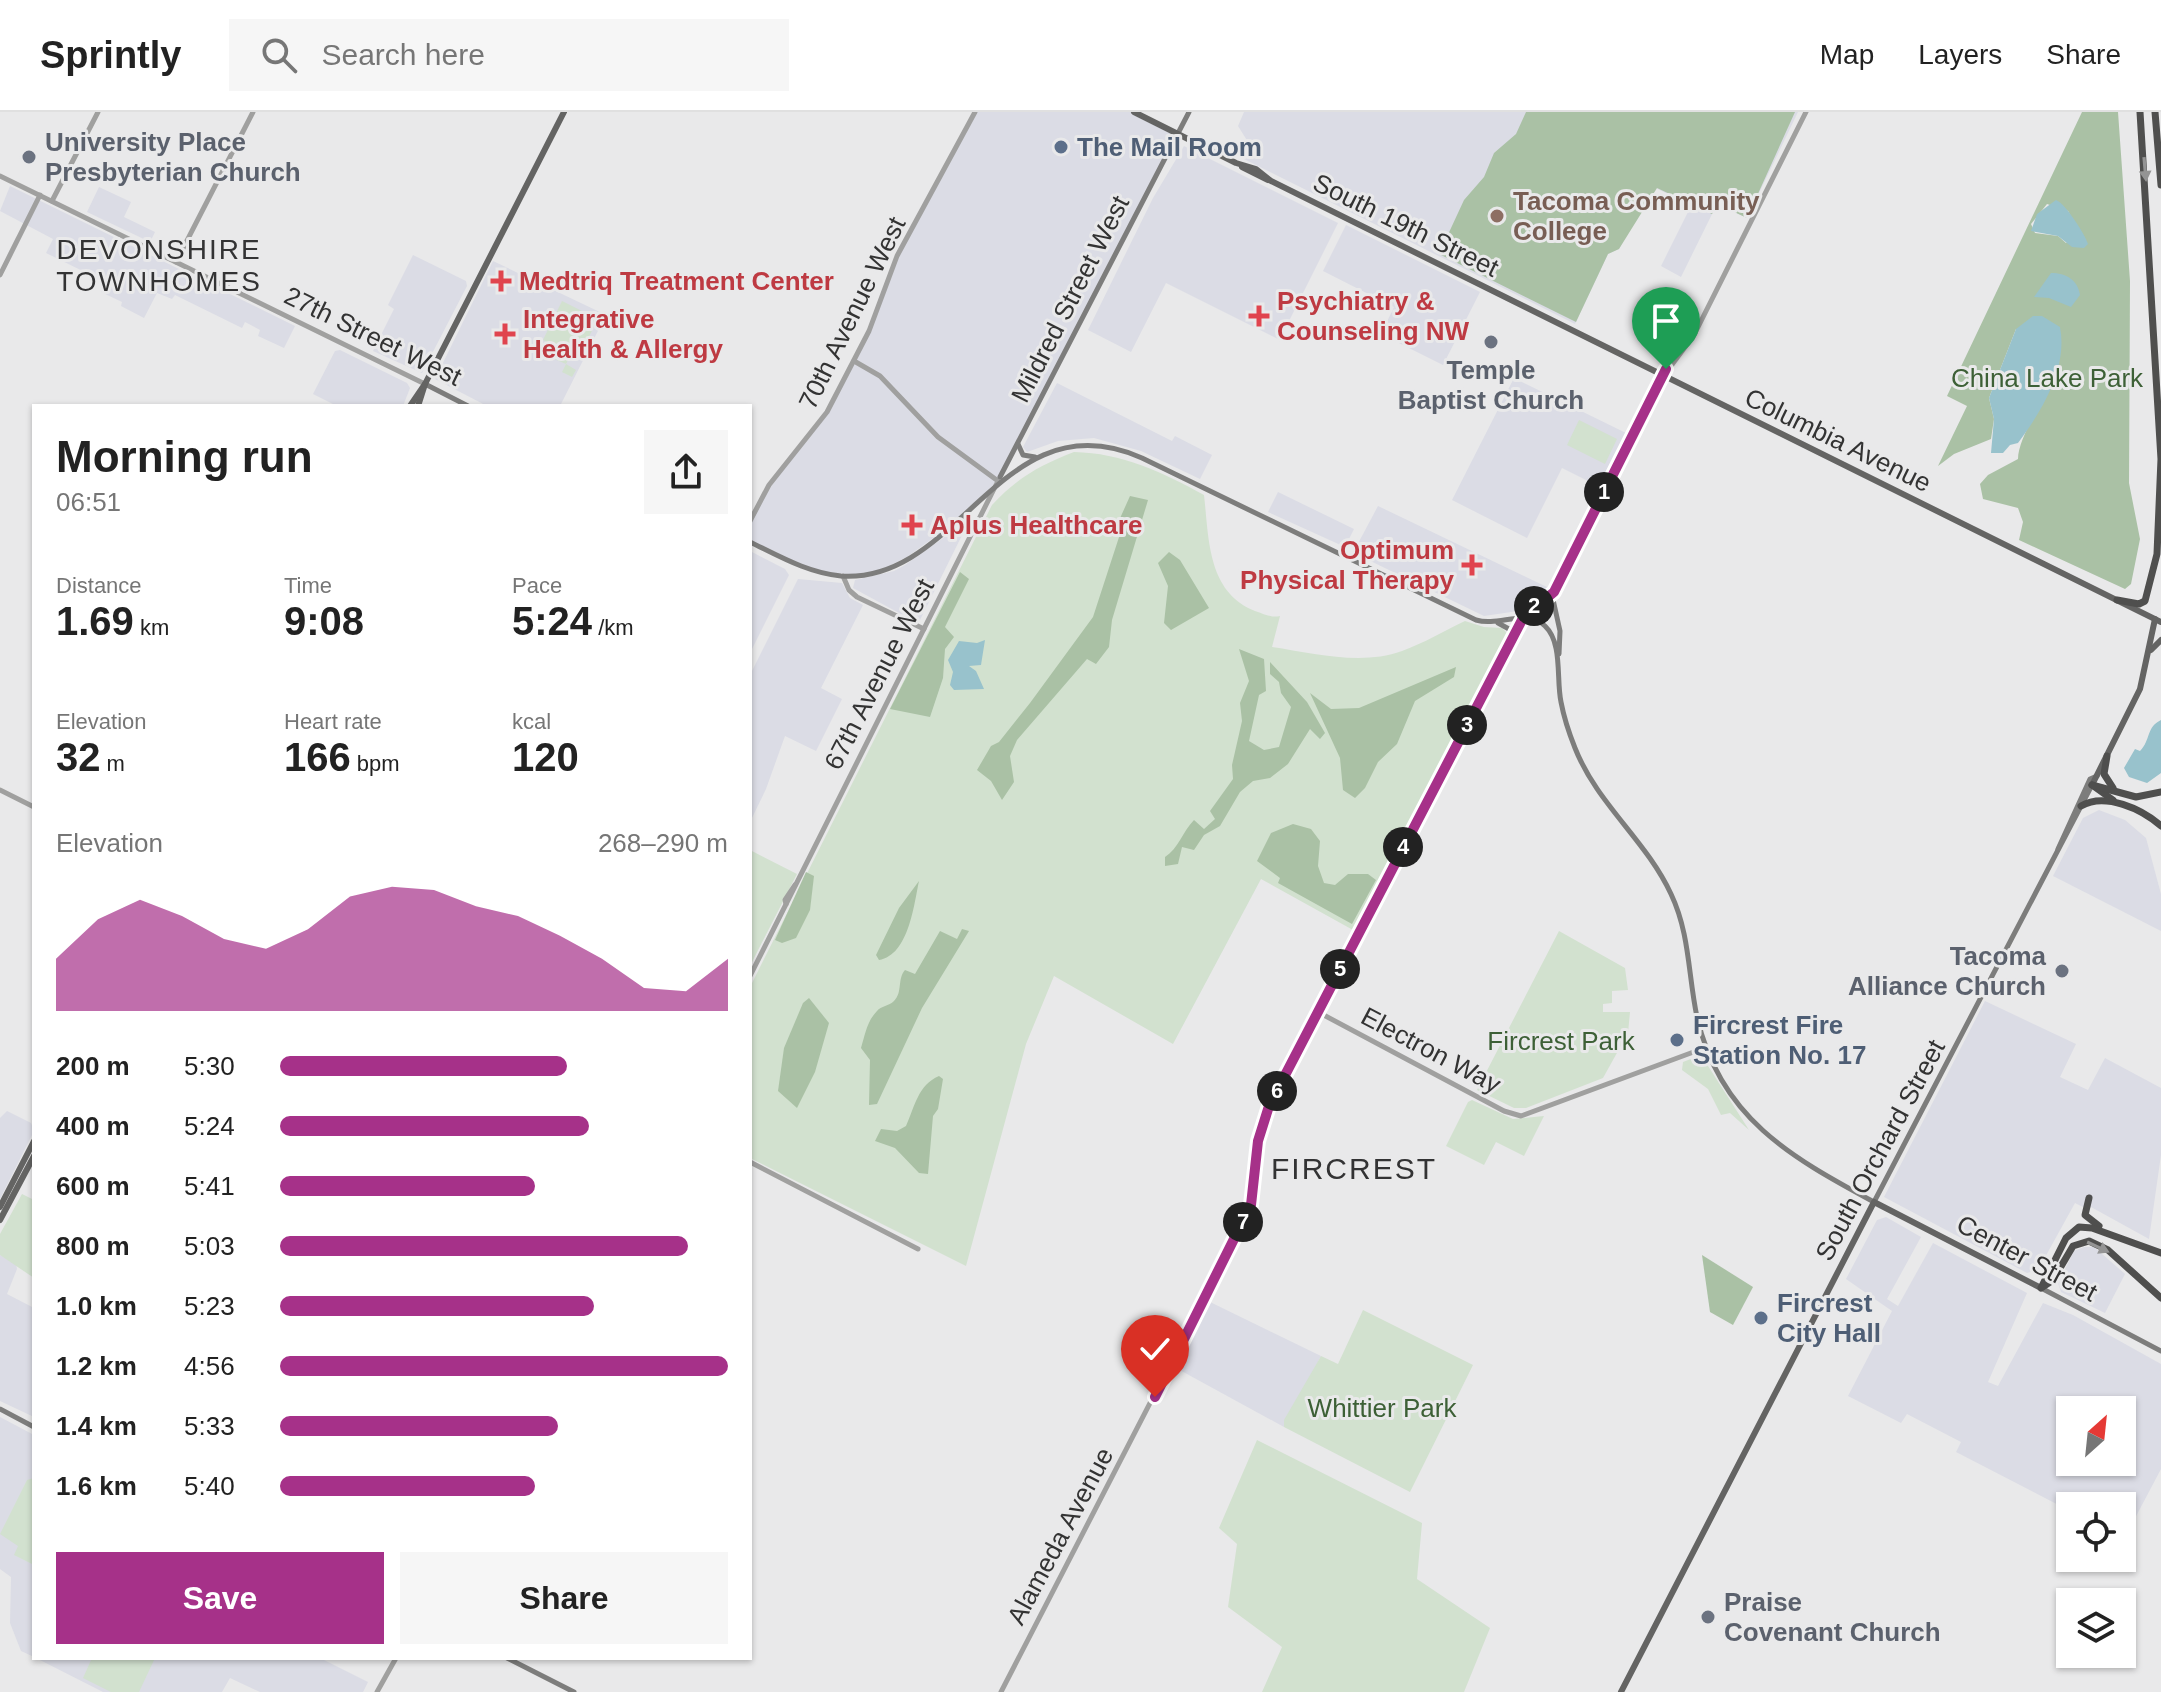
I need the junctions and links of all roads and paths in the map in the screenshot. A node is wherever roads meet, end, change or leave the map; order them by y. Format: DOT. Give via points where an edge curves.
graph roads {
  1 [pos="98,112"];
  2 [pos="253,112"];
  3 [pos="564,112"];
  4 [pos="975,112"];
  5 [pos="1134,112"];
  6 [pos="1189,112"];
  7 [pos="1806,112"];
  8 [pos="2140,112"];
  9 [pos="2156,112"];
  10 [pos="1178,134"];
  11 [pos="2161,136"];
  12 [pos="0,176"];
  13 [pos="2161,185"];
  14 [pos="40,195"];
  15 [pos="52,201"];
  16 [pos="2148,226"];
  17 [pos="176,262"];
  18 [pos="0,275"];
  19 [pos="854,361"];
  20 [pos="2161,366"];
  21 [pos="1663,375"];
  22 [pos="425,384"];
  23 [pos="411,404"];
  24 [pos="419,404"];
  25 [pos="464,404"];
  26 [pos="1018,444"];
  27 [pos="1036,458"];
  28 [pos="998,481"];
  29 [pos="752,517"];
  30 [pos="752,543"];
  31 [pos="843,576"];
  32 [pos="1552,595"];
  33 [pos="2117,600"];
  34 [pos="1523,618"];
  35 [pos="2158,620"];
  36 [pos="1493,622"];
  37 [pos="924,629"];
  38 [pos="1511,639"];
  39 [pos="2161,640"];
  40 [pos="2149,653"];
  41 [pos="1556,671"];
  42 [pos="2107,756"];
  43 [pos="2097,776"];
  44 [pos="2092,785"];
  45 [pos="0,790"];
  46 [pos="2118,791"];
  47 [pos="2161,792"];
  48 [pos="32,806"];
  49 [pos="2081,806"];
  50 [pos="2128,808"];
  51 [pos="2161,829"];
  52 [pos="2058,850"];
  53 [pos="752,972"];
  54 [pos="1317,1012"];
  55 [pos="1707,1047"];
  56 [pos="32,1145"];
  57 [pos="32,1160"];
  58 [pos="752,1163"];
  59 [pos="2089,1198"];
  60 [pos="1874,1202"];
  61 [pos="0,1207"];
  62 [pos="0,1220"];
  63 [pos="2111,1234"];
  64 [pos="918,1249"];
  65 [pos="2161,1253"];
  66 [pos="2041,1288"];
  67 [pos="2161,1298"];
  68 [pos="2161,1351"];
  69 [pos="0,1409"];
  70 [pos="32,1424"];
  71 [pos="395,1660"];
  72 [pos="511,1660"];
  73 [pos="377,1692"];
  74 [pos="574,1692"];
  75 [pos="1001,1692"];
  76 [pos="1621,1692"];
  1 -- 15 [label="street"];
  2 -- 17 [label="street"];
  3 -- 22 [label="main road"];
  4 -- 19 [label="street, 70th Avenue West" via="897,256"];
  5 -- 10 [label="main road, South 19th Street"];
  6 -- 10 [label="main road, Mildred Street West"];
  7 -- 21 [label="street, Alameda Avenue" via="1694,335"];
  8 -- 16 [label="highway, one-way"];
  9 -- 11 [label="highway"];
  9 -- 13 [label="highway"];
  10 -- 21 [label="main road, South 19th Street"];
  10 -- 26 [label="main road, Mildred Street West"];
  12 -- 14 [label="street, 27th Street West"];
  14 -- 15 [label="street, 27th Street West"];
  14 -- 18 [label="street"];
  15 -- 17 [label="street, 27th Street West"];
  16 -- 20 [label="highway"];
  16 -- 33 [label="highway" via="2161,459 2157,554 2145,601"];
  17 -- 22 [label="street, 27th Street West"];
  19 -- 28 [label="street" via="880,376 944,443"];
  19 -- 29 [label="street, 70th Avenue West" via="820,424 769,485"];
  21 -- 32 [label="street, Alameda Avenue"];
  21 -- 33 [label="main road, Columbia Avenue"];
  22 -- 23 [label="main road"];
  22 -- 24 [label="main road"];
  22 -- 25 [label="main road, 27th Street West"];
  26 -- 27 [label="main road" via="1023,455"];
  26 -- 28 [label="main road, Mildred Street West"];
  27 -- 28 [label="main road"];
  27 -- 36 [label="main road" via="1085,446 1125,450 1476,620"];
  28 -- 31 [label="main road" via="907,557 874,572"];
  28 -- 37 [label="street, 67th Avenue West"];
  30 -- 31 [label="main road" via="810,570"];
  31 -- 37 [label="street" via="857,597"];
  32 -- 34 [label="street, Alameda Avenue"];
  32 -- 41 [label="main road" via="1560,631"];
  33 -- 35 [label="main road"];
  34 -- 36 [label="main road"];
  34 -- 38 [label="street, Alameda Avenue"];
  34 -- 41 [label="main road" via="1541,623 1552,636"];
  35 -- 40 [label="main road, South Orchard Street"];
  36 -- 38 [label="main road" via="1509,629"];
  37 -- 53 [label="street, 67th Avenue West"];
  38 -- 54 [label="street, Alameda Avenue"];
  39 -- 40 [label="main road"];
  40 -- 42 [label="main road, South Orchard Street" via="2137,697"];
  41 -- 55 [label="main road" via="1564,717 1590,780 1661,874 1676,906"];
  42 -- 43 [label="main road, South Orchard Street"];
  42 -- 46 [label="highway" via="2105,777"];
  43 -- 44 [label="main road, South Orchard Street"];
  43 -- 52 [label="main road" via="2078,801"];
  44 -- 46 [label="highway"];
  44 -- 49 [label="main road, South Orchard Street"];
  44 -- 50 [label="highway"];
  45 -- 48 [label="street"];
  46 -- 47 [label="highway" via="2140,797"];
  49 -- 50 [label="highway" via="2096,799"];
  49 -- 52 [label="main road, South Orchard Street"];
  50 -- 51 [label="highway" via="2144,813"];
  52 -- 60 [label="main road, South Orchard Street"];
  54 -- 55 [label="street, Electron Way" via="1521,1116"];
  54 -- 75 [label="street, Alameda Avenue" via="1263,1121 1247,1215"];
  55 -- 60 [label="main road" via="1741,1109 1772,1141"];
  56 -- 61 [label="main road"];
  57 -- 62 [label="main road"];
  58 -- 64 [label="street"];
  59 -- 63 [label="highway" via="2087,1218"];
  60 -- 66 [label="main road, Center Street"];
  60 -- 76 [label="main road, South Orchard Street"];
  63 -- 65 [label="highway"];
  63 -- 66 [label="highway" via="2073,1229"];
  66 -- 67 [label="highway, one-way" via="2053,1280 2073,1246 2089,1241 2108,1250"];
  66 -- 68 [label="main road, Center Street"];
  69 -- 70 [label="main road"];
  71 -- 73 [label="street"];
  72 -- 74 [label="main road"];
}
